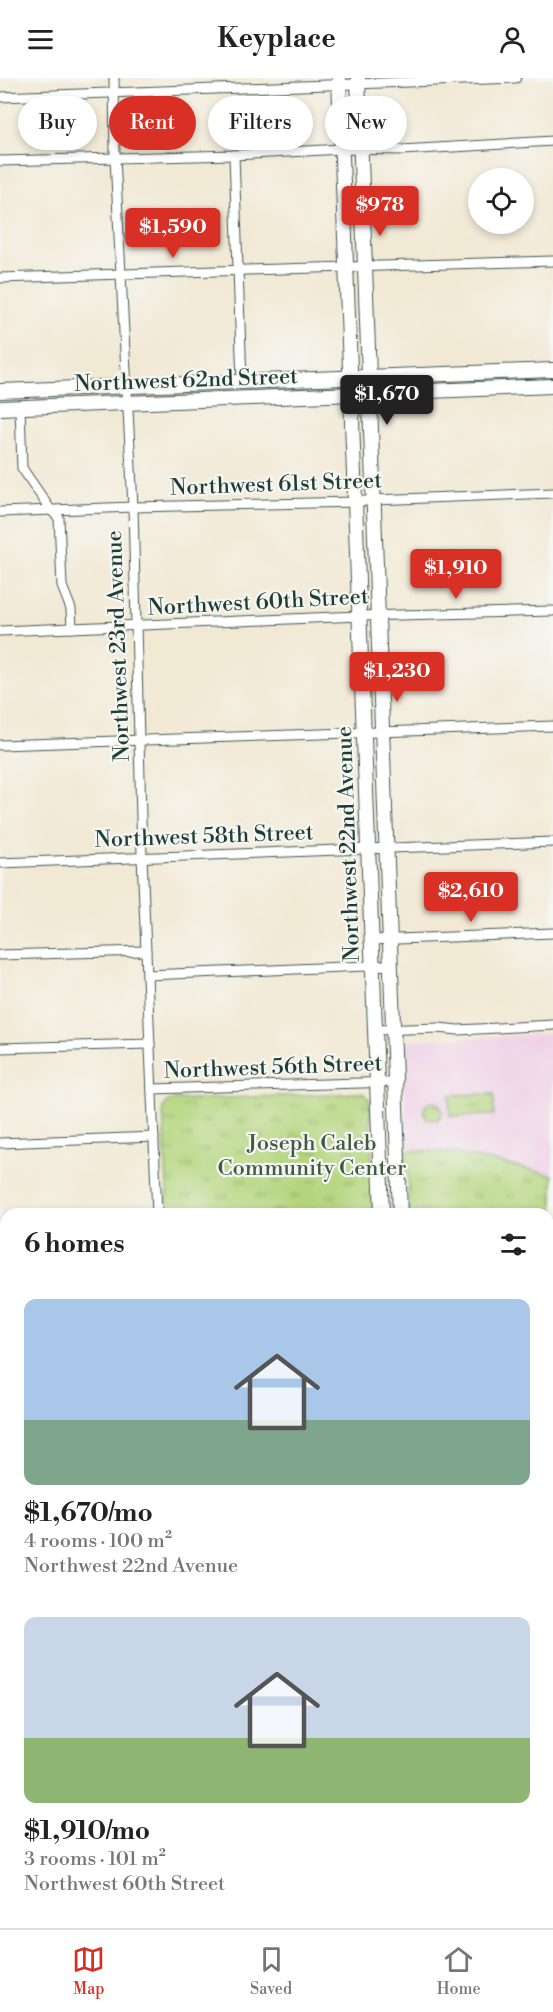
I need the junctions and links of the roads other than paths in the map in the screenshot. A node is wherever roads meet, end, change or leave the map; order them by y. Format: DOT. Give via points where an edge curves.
graph roads {
  1 [pos="114,78"];
  2 [pos="516,78"];
  3 [pos="340,81"];
  4 [pos="358,81"];
  5 [pos="114,92"];
  6 [pos="340,96"];
  7 [pos="359,96"];
  8 [pos="0,97"];
  9 [pos="553,141"];
  10 [pos="325,150"];
  11 [pos="342,150"];
  12 [pos="361,150"];
  13 [pos="407,150"];
  14 [pos="234,155"];
  15 [pos="115,158"];
  16 [pos="0,161"];
  17 [pos="553,261"];
  18 [pos="347,266"];
  19 [pos="365,266"];
  20 [pos="239,271"];
  21 [pos="121,274"];
  22 [pos="0,278"];
  23 [pos="553,370"];
  24 [pos="370,378"];
  25 [pos="351,379"];
  26 [pos="242,382"];
  27 [pos="126,386"];
  28 [pos="553,386"];
  29 [pos="0,391"];
  30 [pos="370,392"];
  31 [pos="351,393"];
  32 [pos="127,403"];
  33 [pos="20,407"];
  34 [pos="0,408"];
  35 [pos="553,493"];
  36 [pos="374,500"];
  37 [pos="356,502"];
  38 [pos="133,507"];
  39 [pos="50,509"];
  40 [pos="0,512"];
  41 [pos="553,611"];
  42 [pos="378,615"];
  43 [pos="360,616"];
  44 [pos="136,626"];
  45 [pos="72,628"];
  46 [pos="0,631"];
  47 [pos="553,726"];
  48 [pos="383,732"];
  49 [pos="364,733"];
  50 [pos="140,741"];
  51 [pos="0,746"];
  52 [pos="553,842"];
  53 [pos="387,848"];
  54 [pos="368,849"];
  55 [pos="142,856"];
  56 [pos="0,862"];
  57 [pos="553,933"];
  58 [pos="390,939"];
  59 [pos="371,940"];
  60 [pos="146,951"];
  61 [pos="0,955"];
  62 [pos="391,965"];
  63 [pos="372,966"];
  64 [pos="147,975"];
  65 [pos="553,1025"];
  66 [pos="394,1029"];
  67 [pos="375,1030"];
  68 [pos="150,1044"];
  69 [pos="0,1048"];
  70 [pos="377,1082"];
  71 [pos="396,1082"];
  72 [pos="152,1089"];
  73 [pos="154,1137"];
  74 [pos="0,1143"];
  75 [pos="157,1208"];
  76 [pos="382,1208"];
  77 [pos="400,1208"];
  1 -- 5 [label="street, Northwest 23rd Avenue"];
  2 -- 4 [label="street"];
  3 -- 4 [label="street"];
  3 -- 5 [label="street"];
  3 -- 6 [label="main road, Northwest 22nd Avenue"];
  4 -- 7 [label="main road, Northwest 22nd Avenue"];
  5 -- 8 [label="street"];
  5 -- 15 [label="street, Northwest 23rd Avenue"];
  9 -- 13 [label="street"];
  10 -- 14 [label="street"];
  11 -- 18 [label="main road, Northwest 22nd Avenue"];
  12 -- 19 [label="main road, Northwest 22nd Avenue"];
  14 -- 15 [label="street"];
  14 -- 20 [label="street"];
  15 -- 16 [label="street"];
  15 -- 21 [label="street, Northwest 23rd Avenue"];
  17 -- 19 [label="street"];
  18 -- 19 [label="street"];
  18 -- 20 [label="street"];
  18 -- 25 [label="main road, Northwest 22nd Avenue"];
  19 -- 24 [label="main road, Northwest 22nd Avenue"];
  20 -- 21 [label="street"];
  20 -- 26 [label="street"];
  21 -- 22 [label="street"];
  21 -- 27 [label="street, Northwest 23rd Avenue"];
  23 -- 24 [label="main road, Northwest 62nd Street"];
  24 -- 25 [label="main road, Northwest 62nd Street"];
  24 -- 30 [label="main road, Northwest 22nd Avenue"];
  25 -- 26 [label="main road, Northwest 62nd Street"];
  25 -- 31 [label="main road, Northwest 22nd Avenue"];
  26 -- 27 [label="main road, Northwest 62nd Street"];
  27 -- 29 [label="main road, Northwest 62nd Street"];
  27 -- 32 [label="street, Northwest 23rd Avenue"];
  28 -- 30 [label="main road, Northwest 62nd Street"];
  30 -- 31 [label="main road, Northwest 62nd Street"];
  30 -- 36 [label="main road, Northwest 22nd Avenue"];
  31 -- 32 [label="main road, Northwest 62nd Street"];
  31 -- 37 [label="main road, Northwest 22nd Avenue"];
  32 -- 33 [label="main road, Northwest 62nd Street"];
  32 -- 38 [label="street, Northwest 23rd Avenue"];
  33 -- 34 [label="main road, Northwest 62nd Street"];
  33 -- 39 [label="street" via="22,468"];
  35 -- 36 [label="street, Northwest 61st Street"];
  36 -- 37 [label="street, Northwest 61st Street"];
  36 -- 42 [label="main road, Northwest 22nd Avenue"];
  37 -- 38 [label="street, Northwest 61st Street"];
  37 -- 43 [label="main road, Northwest 22nd Avenue"];
  38 -- 39 [label="street, Northwest 61st Street"];
  38 -- 44 [label="street, Northwest 23rd Avenue"];
  39 -- 40 [label="street, Northwest 61st Street"];
  39 -- 45 [label="street" via="59,518 62,586 71,609"];
  41 -- 42 [label="street, Northwest 60th Street"];
  42 -- 43 [label="street, Northwest 60th Street"];
  42 -- 48 [label="main road, Northwest 22nd Avenue"];
  43 -- 44 [label="street, Northwest 60th Street"];
  43 -- 49 [label="main road, Northwest 22nd Avenue"];
  44 -- 45 [label="street, Northwest 60th Street"];
  44 -- 50 [label="street, Northwest 23rd Avenue"];
  45 -- 46 [label="street, Northwest 60th Street"];
  47 -- 48 [label="street"];
  48 -- 49 [label="street"];
  48 -- 53 [label="main road, Northwest 22nd Avenue"];
  49 -- 50 [label="street"];
  49 -- 54 [label="main road, Northwest 22nd Avenue"];
  50 -- 51 [label="street"];
  50 -- 55 [label="street, Northwest 23rd Avenue"];
  52 -- 53 [label="street, Northwest 58th Street"];
  53 -- 54 [label="street, Northwest 58th Street"];
  53 -- 58 [label="main road, Northwest 22nd Avenue"];
  54 -- 55 [label="street, Northwest 58th Street"];
  54 -- 59 [label="main road, Northwest 22nd Avenue"];
  55 -- 56 [label="street, Northwest 58th Street"];
  55 -- 60 [label="street, Northwest 23rd Avenue"];
  57 -- 58 [label="street"];
  58 -- 59 [label="street"];
  58 -- 62 [label="main road, Northwest 22nd Avenue"];
  59 -- 63 [label="main road, Northwest 22nd Avenue"];
  60 -- 61 [label="street"];
  60 -- 64 [label="street, Northwest 23rd Avenue"];
  62 -- 63 [label="street"];
  62 -- 66 [label="main road, Northwest 22nd Avenue"];
  63 -- 64 [label="street"];
  63 -- 67 [label="main road, Northwest 22nd Avenue"];
  64 -- 68 [label="street, Northwest 23rd Avenue"];
  65 -- 66 [label="street, Northwest 56th Street"];
  66 -- 67 [label="street, Northwest 56th Street"];
  66 -- 71 [label="main road, Northwest 22nd Avenue"];
  67 -- 70 [label="main road, Northwest 22nd Avenue"];
  68 -- 69 [label="street, Northwest 56th Street"];
  68 -- 72 [label="street, Northwest 23rd Avenue"];
  70 -- 71 [label="street, Northwest 56th Street"];
  70 -- 72 [label="street, Northwest 56th Street"];
  70 -- 76 [label="main road, Northwest 22nd Avenue"];
  71 -- 77 [label="main road, Northwest 22nd Avenue"];
  72 -- 73 [label="street, Northwest 23rd Avenue"];
  73 -- 74 [label="street"];
  73 -- 75 [label="street, Northwest 23rd Avenue"];
}
